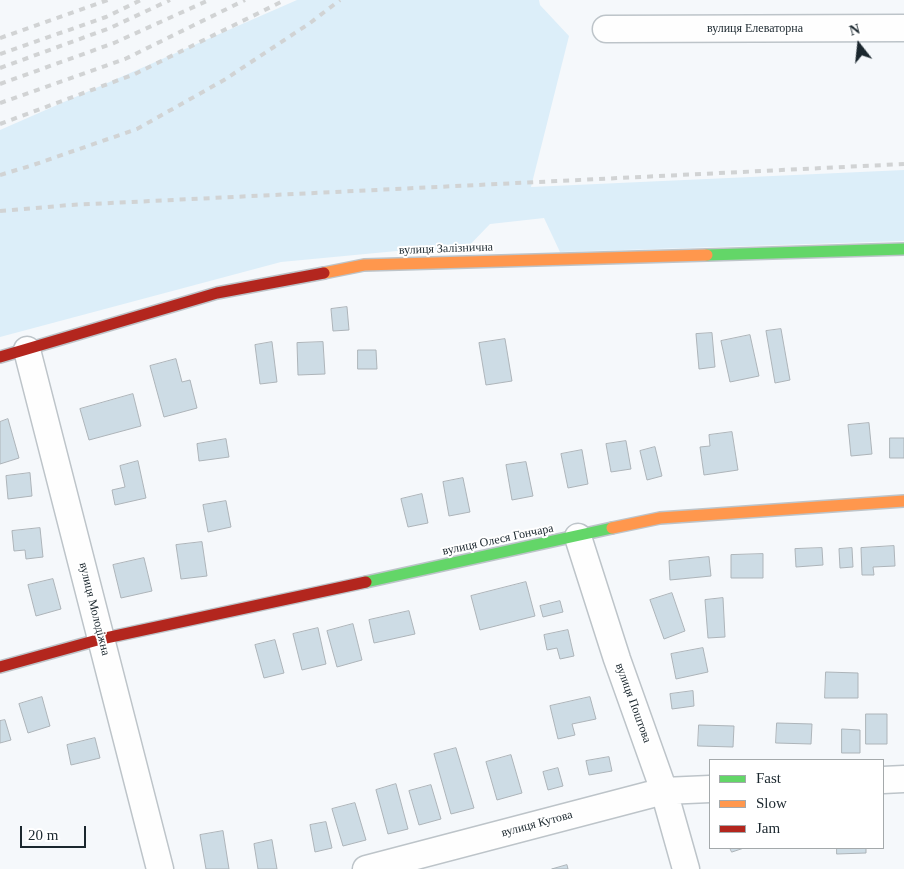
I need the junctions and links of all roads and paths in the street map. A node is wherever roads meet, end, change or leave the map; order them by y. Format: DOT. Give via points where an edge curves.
graph roads {
  1 [pos="904,28"];
  2 [pos="606,30"];
  3 [pos="904,249"];
  4 [pos="27,350"];
  5 [pos="0,357"];
  6 [pos="904,500"];
  7 [pos="578,537"];
  8 [pos="102,639"];
  9 [pos="0,667"];
  10 [pos="904,779"];
  11 [pos="884,780"];
  12 [pos="709,789"];
  13 [pos="664,791"];
  14 [pos="160,869"];
  15 [pos="366,869"];
  16 [pos="686,869"];
  1 -- 2 [label="street, вулиця Елеваторна"];
  3 -- 4 [label="street, вулиця Залізнична" via="364,265 217,293"];
  4 -- 5 [label="street, вулиця Залізнична"];
  4 -- 8 [label="street, вулиця Молодіжна"];
  6 -- 7 [label="street, вулиця Олеся Гончара" via="660,518"];
  7 -- 8 [label="street, вулиця Олеся Гончара"];
  7 -- 13 [label="street, вулиця Поштова"];
  8 -- 9 [label="street, вулиця Олеся Гончара"];
  8 -- 14 [label="street, вулиця Молодіжна"];
  10 -- 11 [label="street"];
  12 -- 13 [label="street, вулиця Кутова"];
  13 -- 15 [label="street, вулиця Кутова"];
  13 -- 16 [label="street, вулиця Поштова"];
}
